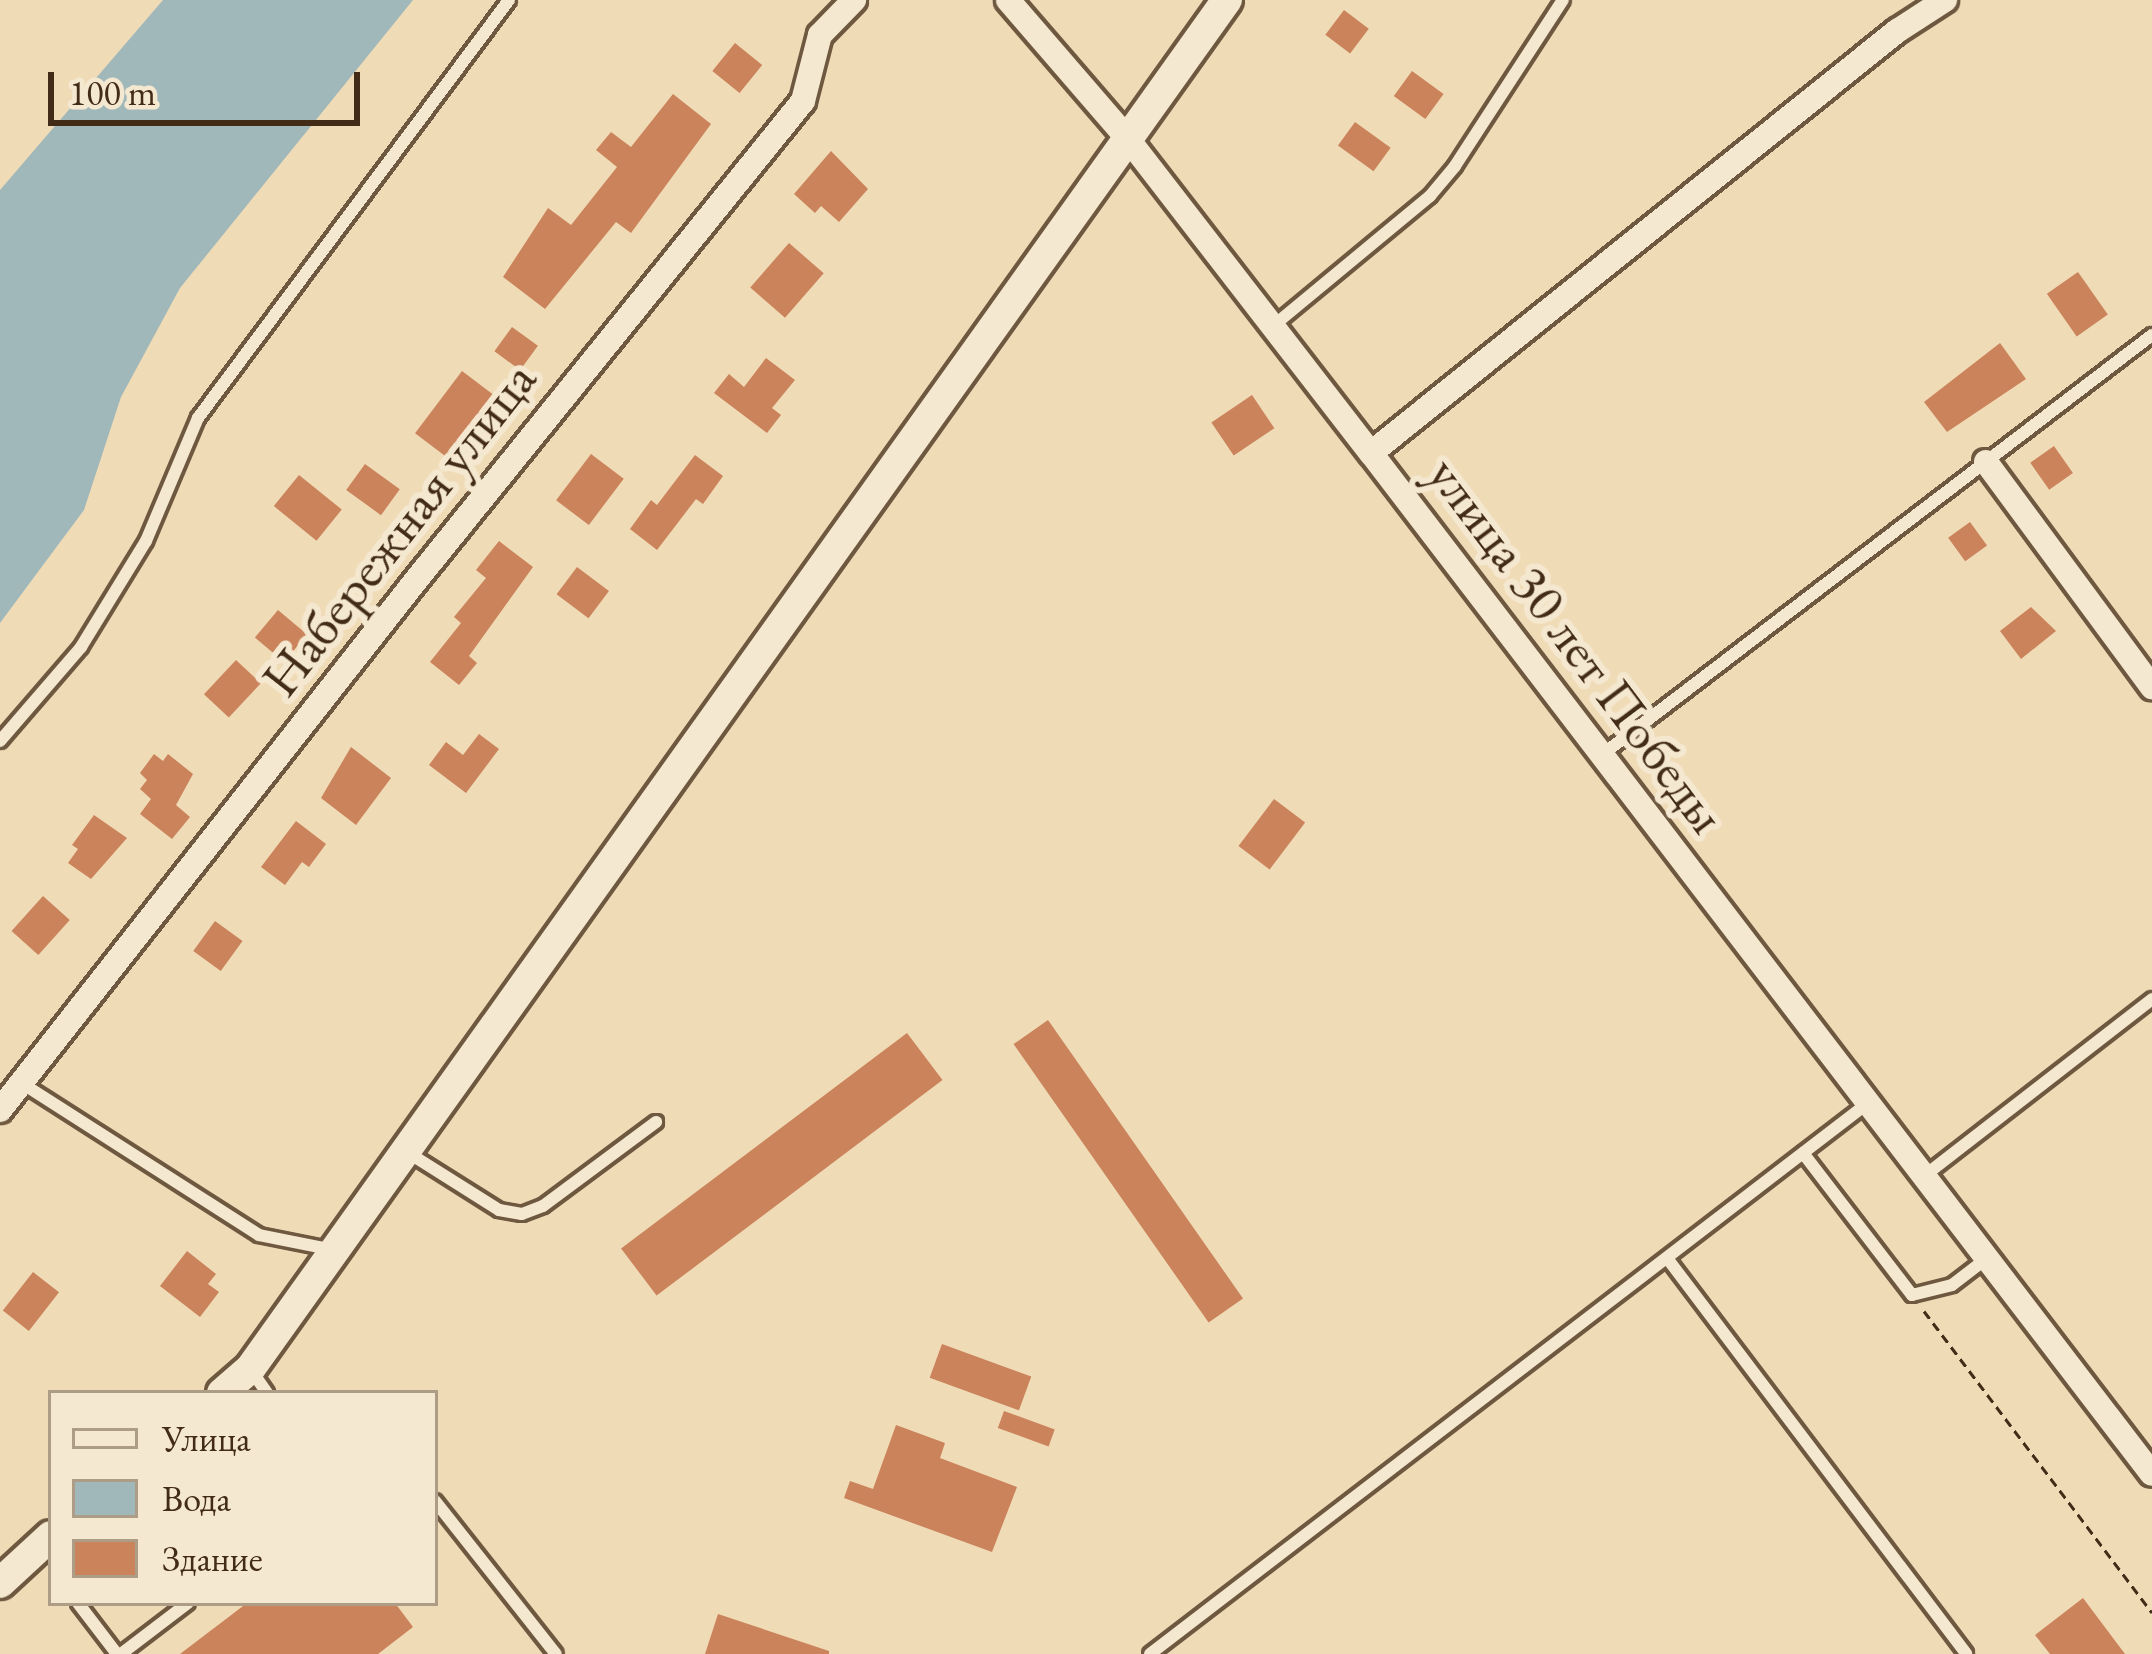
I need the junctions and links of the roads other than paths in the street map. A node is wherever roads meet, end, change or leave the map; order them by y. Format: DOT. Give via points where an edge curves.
graph roads {
  1 [pos="509,0"];
  2 [pos="854,0"];
  3 [pos="1008,0"];
  4 [pos="1227,0"];
  5 [pos="1563,0"];
  6 [pos="1945,0"];
  7 [pos="1128,139"];
  8 [pos="1273,326"];
  9 [pos="2152,335"];
  10 [pos="1371,453"];
  11 [pos="1986,462"];
  12 [pos="2152,688"];
  13 [pos="0,741"];
  14 [pos="1602,755"];
  15 [pos="2152,999"];
  16 [pos="23,1084"];
  17 [pos="1868,1103"];
  18 [pos="0,1110"];
  19 [pos="656,1122"];
  20 [pos="406,1151"];
  21 [pos="1803,1153"];
  22 [pos="1924,1176"];
  23 [pos="336,1250"];
  24 [pos="1666,1258"];
  25 [pos="1987,1258"];
  26 [pos="259,1381"];
  27 [pos="2152,1474"];
  28 [pos="438,1505"];
  29 [pos="44,1547"];
  30 [pos="0,1583"];
  31 [pos="80,1606"];
  32 [pos="184,1606"];
  33 [pos="119,1654"];
  34 [pos="556,1654"];
  35 [pos="1150,1654"];
  36 [pos="1966,1654"];
  1 -- 13 [label="lane" via="198,418 146,541 81,647"];
  2 -- 16 [label="street, Набережная улица" via="820,35 803,101"];
  3 -- 7 [label="street"];
  4 -- 7 [label="street"];
  5 -- 8 [label="lane" via="1430,196"];
  6 -- 10 [label="street, улица 30 лет Победы"];
  7 -- 8 [label="street"];
  7 -- 20 [label="street"];
  8 -- 10 [label="street"];
  9 -- 11 [label="lane"];
  10 -- 14 [label="street, улица 30 лет Победы"];
  11 -- 12 [label="street"];
  11 -- 14 [label="lane"];
  14 -- 17 [label="street, улица 30 лет Победы"];
  15 -- 22 [label="lane"];
  16 -- 18 [label="street, Набережная улица"];
  16 -- 23 [label="lane" via="259,1235"];
  17 -- 21 [label="lane"];
  17 -- 22 [label="street, улица 30 лет Победы"];
  19 -- 20 [label="lane" via="522,1214 499,1210"];
  20 -- 23 [label="street"];
  21 -- 24 [label="lane"];
  21 -- 25 [label="lane" via="1912,1295 1952,1286"];
  22 -- 25 [label="street, улица 30 лет Победы"];
  23 -- 26 [label="street"];
  24 -- 35 [label="lane"];
  24 -- 36 [label="lane"];
  25 -- 27 [label="street, улица 30 лет Победы"];
  28 -- 34 [label="lane"];
  29 -- 30 [label="street"];
  31 -- 33 [label="lane"];
  32 -- 33 [label="lane"];
}
